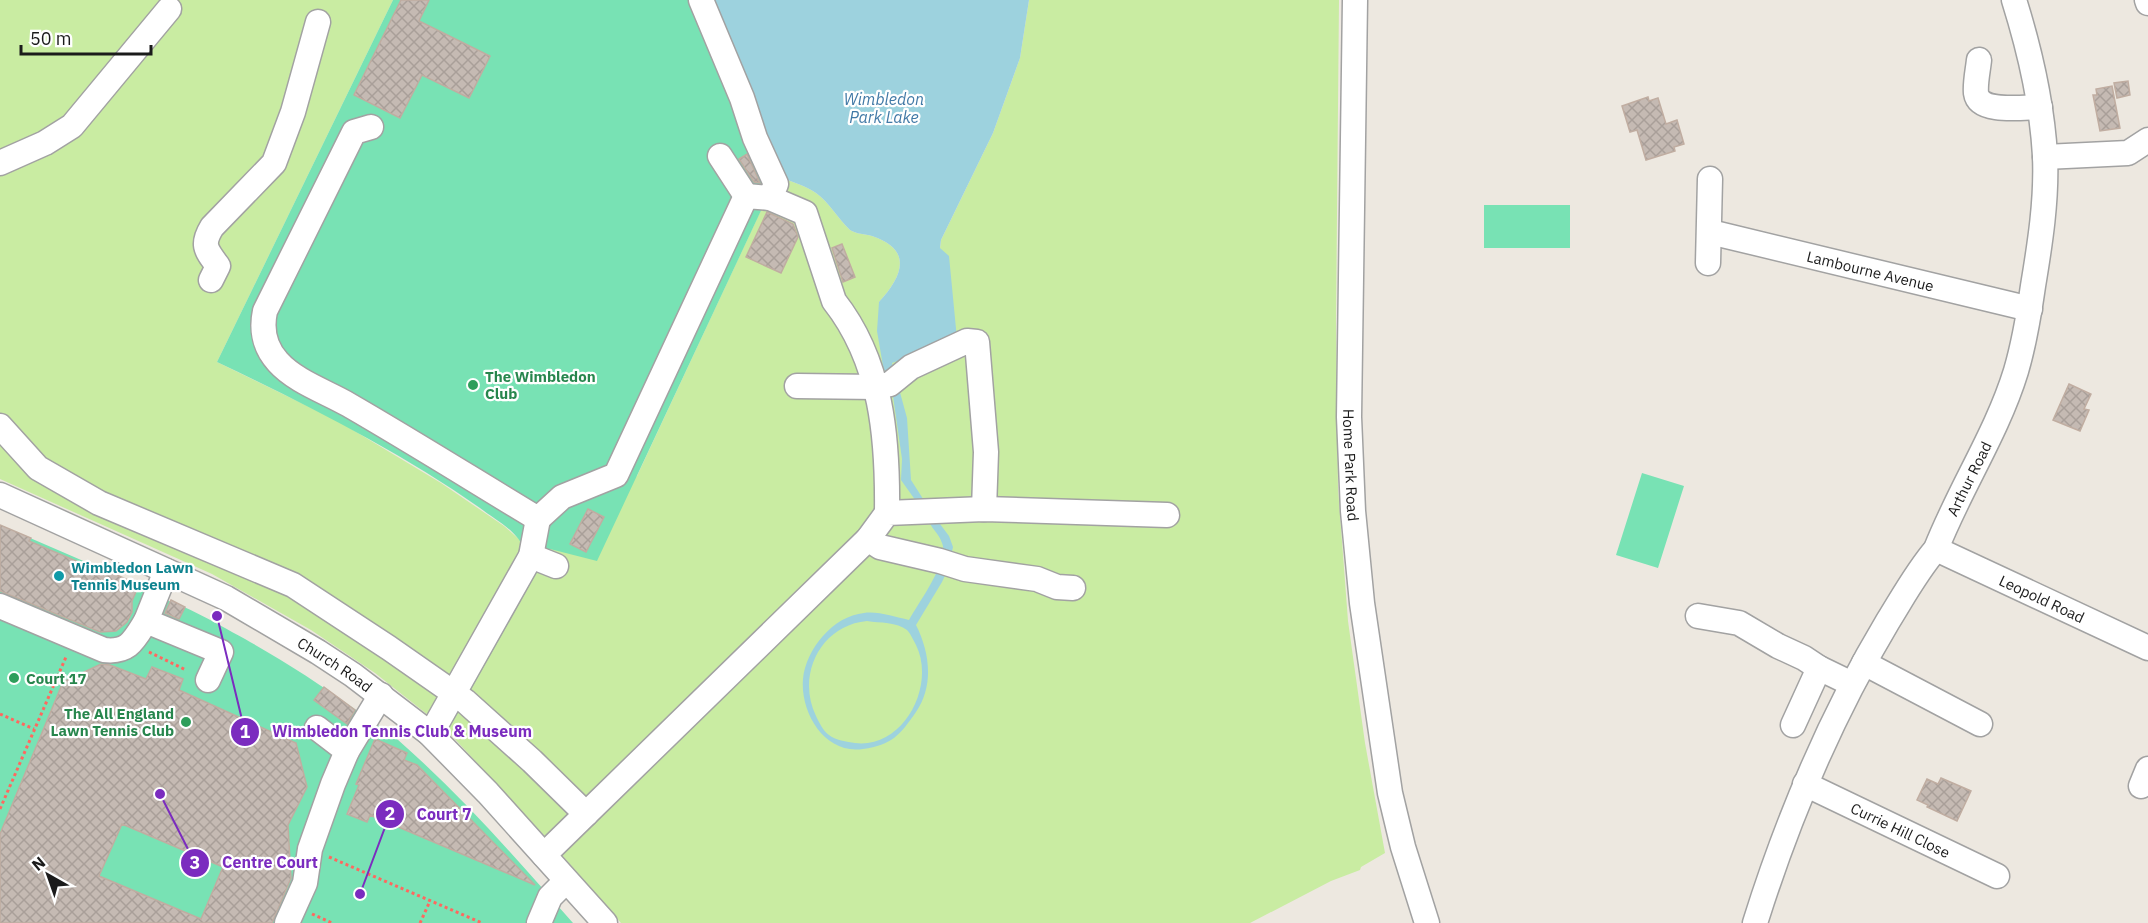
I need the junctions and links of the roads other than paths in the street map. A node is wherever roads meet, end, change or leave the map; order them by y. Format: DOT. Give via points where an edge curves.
graph roads {
  1 [pos="701,0"];
  2 [pos="1355,0"];
  3 [pos="2014,0"];
  4 [pos="170,9"];
  5 [pos="318,22"];
  6 [pos="1979,60"];
  7 [pos="2040,107"];
  8 [pos="371,128"];
  9 [pos="2148,140"];
  10 [pos="720,156"];
  11 [pos="2045,157"];
  12 [pos="0,163"];
  13 [pos="1710,179"];
  14 [pos="746,196"];
  15 [pos="770,198"];
  16 [pos="1710,232"];
  17 [pos="1708,263"];
  18 [pos="211,280"];
  19 [pos="2030,309"];
  20 [pos="797,386"];
  21 [pos="877,387"];
  22 [pos="0,426"];
  23 [pos="0,495"];
  24 [pos="984,510"];
  25 [pos="887,513"];
  26 [pos="1167,515"];
  27 [pos="538,519"];
  28 [pos="868,539"];
  29 [pos="1936,549"];
  30 [pos="531,556"];
  31 [pos="556,566"];
  32 [pos="166,571"];
  33 [pos="1073,588"];
  34 [pos="0,606"];
  35 [pos="1698,616"];
  36 [pos="146,621"];
  37 [pos="2148,648"];
  38 [pos="1864,663"];
  39 [pos="1819,668"];
  40 [pos="208,680"];
  41 [pos="1852,684"];
  42 [pos="454,694"];
  43 [pos="381,695"];
  44 [pos="1980,724"];
  45 [pos="1793,725"];
  46 [pos="317,728"];
  47 [pos="429,732"];
  48 [pos="347,751"];
  49 [pos="1805,784"];
  50 [pos="586,814"];
  51 [pos="544,855"];
  52 [pos="1997,876"];
  53 [pos="566,881"];
  54 [pos="287,923"];
  55 [pos="539,923"];
  56 [pos="605,923"];
  57 [pos="1427,923"];
  58 [pos="1755,923"];
  1 -- 15 [label="street" via="776,184"];
  2 -- 57 [label="street, Home Park Road" via="1349,417 1353,511 1362,603 1390,793"];
  3 -- 7 [label="street, Arthur Road"];
  4 -- 12 [label="street" via="72,126"];
  5 -- 18 [label="street" via="274,163 205,238 206,249 218,266"];
  6 -- 7 [label="street" via="1976,92 1984,105"];
  7 -- 11 [label="street, Arthur Road"];
  8 -- 27 [label="street" via="354,132 270,299 262,323 269,349 291,374 350,405"];
  9 -- 11 [label="street" via="2128,153"];
  10 -- 14 [label="street"];
  11 -- 19 [label="street, Arthur Road" via="2042,234"];
  13 -- 16 [label="street"];
  14 -- 15 [label="street"];
  14 -- 27 [label="street" via="616,475 562,497"];
  15 -- 21 [label="street" via="805,213 834,301 863,350"];
  16 -- 17 [label="street"];
  16 -- 19 [label="street, Lambourne Avenue"];
  19 -- 29 [label="street, Arthur Road" via="2012,381 1989,441"];
  20 -- 21 [label="street" via="824,381"];
  21 -- 24 [label="street" via="890,384 911,367 942,352 967,341 977,342 986,452"];
  21 -- 25 [label="street" via="886,457"];
  22 -- 42 [label="street" via="38,468 99,503 293,585"];
  23 -- 32 [label="street, Church Road"];
  24 -- 25 [label="street"];
  24 -- 26 [label="street"];
  25 -- 28 [label="street"];
  27 -- 30 [label="street"];
  28 -- 33 [label="street" via="880,547 965,569"];
  28 -- 50 [label="street"];
  29 -- 37 [label="street, Leopold Road"];
  29 -- 38 [label="street, Arthur Road"];
  30 -- 31 [label="street"];
  30 -- 42 [label="street"];
  32 -- 36 [label="street"];
  32 -- 43 [label="street, Church Road" via="226,598"];
  34 -- 36 [label="street" via="104,650 123,649"];
  35 -- 39 [label="street" via="1739,623"];
  36 -- 40 [label="street" via="221,652"];
  38 -- 41 [label="street, Arthur Road"];
  38 -- 44 [label="street"];
  39 -- 41 [label="street"];
  39 -- 45 [label="street"];
  41 -- 49 [label="street, Arthur Road"];
  42 -- 47 [label="street"];
  42 -- 50 [label="street"];
  43 -- 47 [label="street, Church Road"];
  43 -- 48 [label="street"];
  46 -- 48 [label="street"];
  47 -- 51 [label="street, Church Road"];
  48 -- 54 [label="street" via="310,849 305,883"];
  49 -- 52 [label="street, Currie Hill Close"];
  49 -- 58 [label="street, Arthur Road"];
  50 -- 51 [label="street"];
  51 -- 53 [label="street, Church Road"];
  53 -- 55 [label="street" via="550,897"];
  53 -- 56 [label="street, Church Road"];
}
